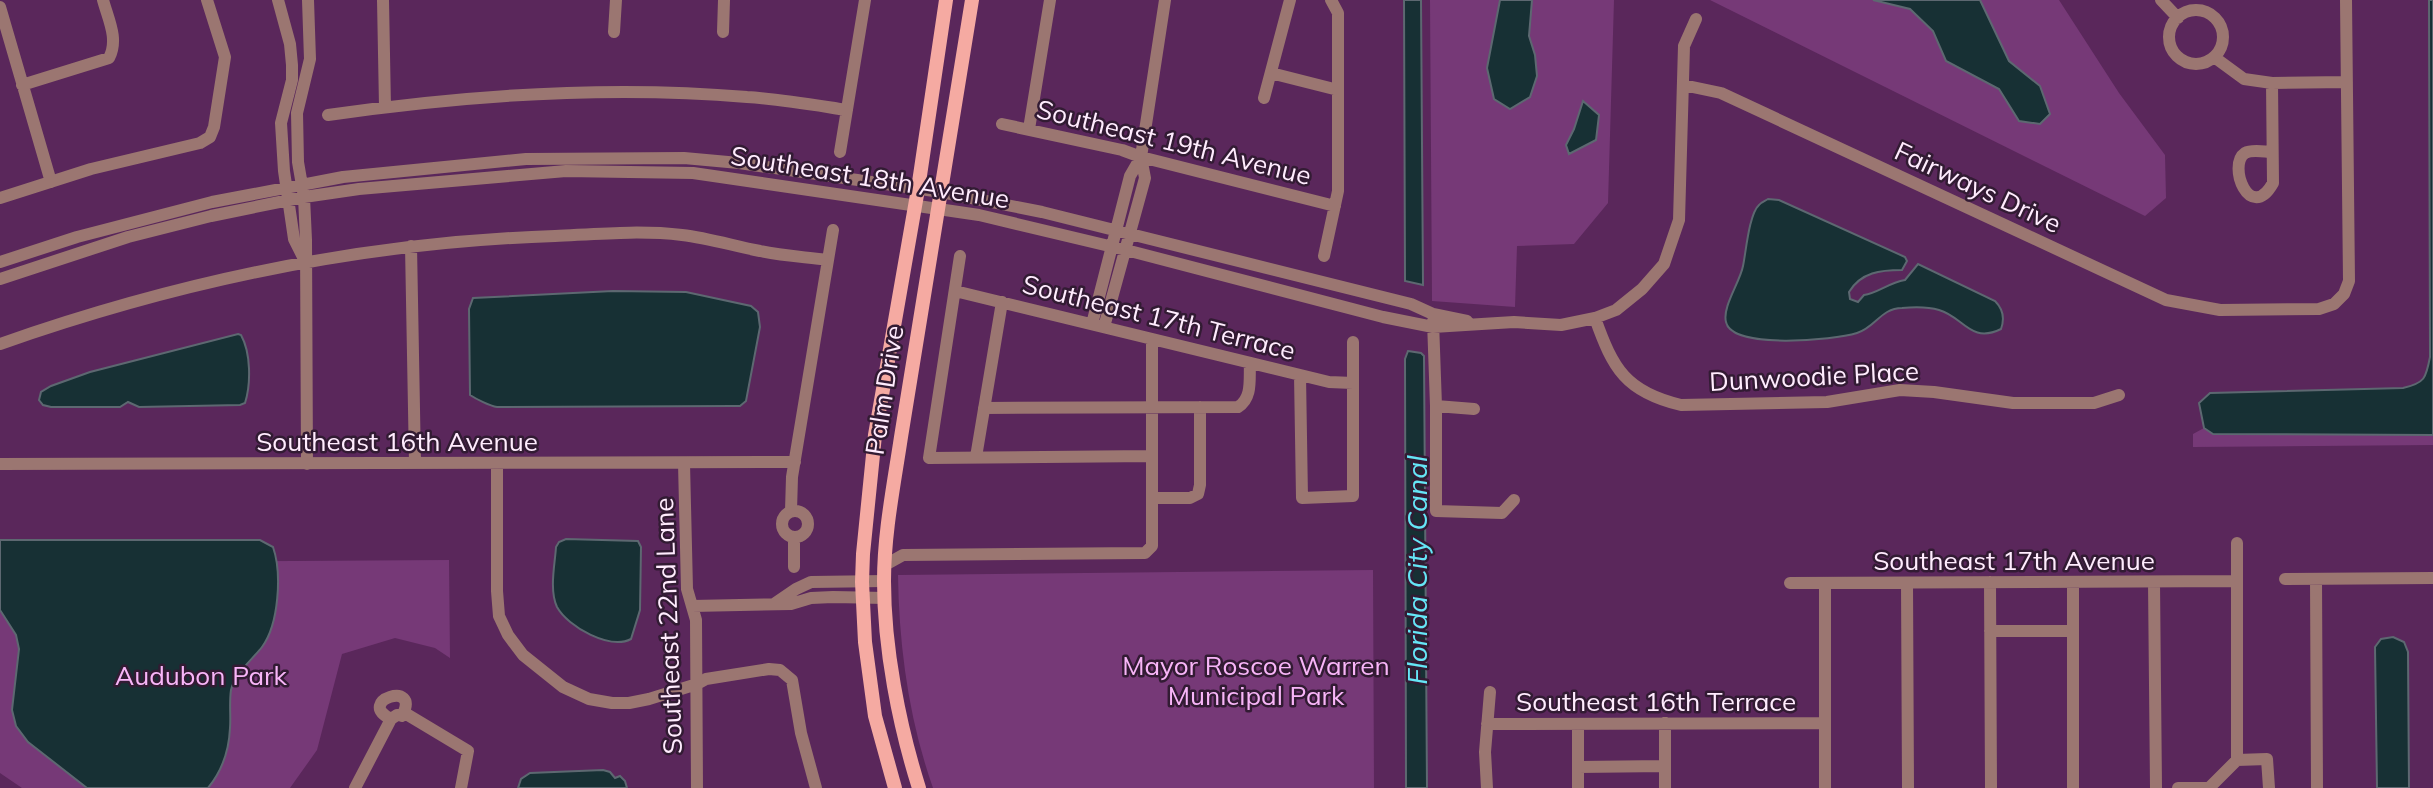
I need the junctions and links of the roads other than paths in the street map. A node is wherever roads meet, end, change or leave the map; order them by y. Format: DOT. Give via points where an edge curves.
graph roads {
  1 [pos="103,0"];
  2 [pos="207,0"];
  3 [pos="278,0"];
  4 [pos="308,0"];
  5 [pos="383,0"];
  6 [pos="616,0"];
  7 [pos="724,0"];
  8 [pos="851,0"];
  9 [pos="946,0"];
  10 [pos="972,0"];
  11 [pos="1050,0"];
  12 [pos="1165,0"];
  13 [pos="1290,0"];
  14 [pos="1331,0"];
  15 [pos="2161,0"];
  16 [pos="2346,0"];
  17 [pos="865,1"];
  18 [pos="0,7"];
  19 [pos="2178,18"];
  20 [pos="1696,19"];
  21 [pos="614,32"];
  22 [pos="723,32"];
  23 [pos="2214,57"];
  24 [pos="1271,73"];
  25 [pos="2347,82"];
  26 [pos="2272,83"];
  27 [pos="22,85"];
  28 [pos="1683,85"];
  29 [pos="1338,90"];
  30 [pos="1264,98"];
  31 [pos="385,107"];
  32 [pos="847,110"];
  33 [pos="328,116"];
  34 [pos="1002,124"];
  35 [pos="1029,129"];
  36 [pos="840,152"];
  37 [pos="2272,152"];
  38 [pos="1141,157"];
  39 [pos="51,182"];
  40 [pos="303,191"];
  41 [pos="941,192"];
  42 [pos="287,194"];
  43 [pos="916,197"];
  44 [pos="0,198"];
  45 [pos="1335,206"];
  46 [pos="938,208"];
  47 [pos="833,230"];
  48 [pos="1116,230"];
  49 [pos="1131,234"];
  50 [pos="411,246"];
  51 [pos="1112,246"];
  52 [pos="1126,250"];
  53 [pos="960,256"];
  54 [pos="1324,256"];
  55 [pos="828,260"];
  56 [pos="305,261"];
  57 [pos="0,262"];
  58 [pos="0,279"];
  59 [pos="955,291"];
  60 [pos="1002,302"];
  61 [pos="1595,318"];
  62 [pos="1433,320"];
  63 [pos="1098,326"];
  64 [pos="1152,339"];
  65 [pos="1353,342"];
  66 [pos="0,344"];
  67 [pos="1251,363"];
  68 [pos="1300,375"];
  69 [pos="1353,383"];
  70 [pos="2119,395"];
  71 [pos="1436,406"];
  72 [pos="1152,407"];
  73 [pos="1200,407"];
  74 [pos="984,408"];
  75 [pos="1474,408"];
  76 [pos="1152,456"];
  77 [pos="975,457"];
  78 [pos="794,462"];
  79 [pos="415,463"];
  80 [pos="497,463"];
  81 [pos="684,463"];
  82 [pos="0,464"];
  83 [pos="307,464"];
  84 [pos="1152,498"];
  85 [pos="1514,500"];
  86 [pos="791,511"];
  87 [pos="794,537"];
  88 [pos="2237,543"];
  89 [pos="887,545"];
  90 [pos="903,555"];
  91 [pos="885,565"];
  92 [pos="794,567"];
  93 [pos="2433,578"];
  94 [pos="2285,579"];
  95 [pos="2316,579"];
  96 [pos="884,581"];
  97 [pos="2237,581"];
  98 [pos="862,582"];
  99 [pos="1990,582"];
  100 [pos="2073,582"];
  101 [pos="2154,582"];
  102 [pos="1790,583"];
  103 [pos="1825,583"];
  104 [pos="1908,583"];
  105 [pos="863,598"];
  106 [pos="885,598"];
  107 [pos="774,604"];
  108 [pos="692,606"];
  109 [pos="1990,631"];
  110 [pos="2073,631"];
  111 [pos="697,684"];
  112 [pos="1490,692"];
  113 [pos="1665,723"];
  114 [pos="1825,723"];
  115 [pos="1488,724"];
  116 [pos="1578,724"];
  117 [pos="2237,760"];
  118 [pos="1665,765"];
  119 [pos="1578,767"];
  120 [pos="355,788"];
  121 [pos="461,788"];
  122 [pos="697,788"];
  123 [pos="816,788"];
  124 [pos="895,788"];
  125 [pos="919,788"];
  126 [pos="1487,788"];
  127 [pos="1578,788"];
  128 [pos="1665,788"];
  129 [pos="1825,788"];
  130 [pos="1908,788"];
  131 [pos="1992,788"];
  132 [pos="2073,788"];
  133 [pos="2155,788"];
  134 [pos="2178,788"];
  135 [pos="2209,788"];
  136 [pos="2269,788"];
  137 [pos="2318,788"];
  1 -- 27 [label="street" via="113,35 108,58"];
  2 -- 39 [label="street" via="225,57 210,137"];
  3 -- 42 [label="street" via="292,65 281,123"];
  4 -- 40 [label="street" via="310,59 297,113"];
  5 -- 31 [label="street"];
  6 -- 21 [label="street"];
  7 -- 22 [label="street"];
  8 -- 17 [label="street"];
  9 -- 43 [label="main road, Palm Drive"];
  10 -- 41 [label="main road, Palm Drive"];
  11 -- 35 [label="street"];
  12 -- 38 [label="street"];
  13 -- 24 [label="street"];
  14 -- 29 [label="street" via="1338,13"];
  15 -- 19 [label="street"];
  16 -- 25 [label="street, Fairways Drive"];
  17 -- 32 [label="street"];
  18 -- 27 [label="street"];
  19 -- 23 [label="street" via="2192,11 2215,19 2222,34"];
  19 -- 23 [label="street" via="2169,34 2179,59 2192,64"];
  20 -- 28 [label="street" via="1684,46"];
  23 -- 26 [label="street" via="2244,79"];
  24 -- 29 [label="street"];
  24 -- 30 [label="street"];
  25 -- 26 [label="street"];
  25 -- 28 [label="street, Fairways Drive" via="2349,281 2344,295 2319,309 2220,310 2166,300 1721,93"];
  26 -- 37 [label="street"];
  27 -- 39 [label="street"];
  28 -- 61 [label="street" via="1679,220 1664,264 1616,310"];
  29 -- 45 [label="street"];
  31 -- 32 [label="street" via="611,92 748,97"];
  31 -- 33 [label="street"];
  32 -- 36 [label="street"];
  34 -- 35 [label="street, Southeast 19th Avenue"];
  35 -- 38 [label="street, Southeast 19th Avenue"];
  38 -- 45 [label="street, Southeast 19th Avenue"];
  38 -- 48 [label="street" via="1130,176"];
  38 -- 49 [label="street" via="1145,178"];
  39 -- 44 [label="street"];
  40 -- 42 [label="street"];
  40 -- 43 [label="street" via="356,175 526,159 684,158 739,163"];
  40 -- 56 [label="street"];
  41 -- 43 [label="street, Southeast 18th Avenue"];
  41 -- 46 [label="main road, Palm Drive"];
  41 -- 48 [label="street, Southeast 18th Avenue"];
  42 -- 56 [label="street" via="294,239"];
  42 -- 57 [label="street" via="212,202"];
  42 -- 58 [label="street" via="128,237"];
  43 -- 46 [label="street, Southeast 18th Avenue"];
  43 -- 98 [label="main road, Palm Drive" via="875,435"];
  45 -- 54 [label="street"];
  46 -- 51 [label="street, Southeast 18th Avenue"];
  46 -- 89 [label="main road, Palm Drive"];
  47 -- 55 [label="street"];
  48 -- 49 [label="street, Southeast 18th Avenue"];
  48 -- 51 [label="street"];
  49 -- 52 [label="street"];
  49 -- 62 [label="street, Southeast 18th Avenue" via="1411,304"];
  50 -- 55 [label="street" via="647,233"];
  50 -- 56 [label="street"];
  50 -- 79 [label="street"];
  51 -- 52 [label="street, Southeast 18th Avenue"];
  51 -- 63 [label="street"];
  52 -- 62 [label="street, Southeast 18th Avenue" via="1383,317"];
  52 -- 63 [label="street"];
  53 -- 59 [label="street"];
  55 -- 78 [label="street"];
  56 -- 66 [label="street" via="159,293"];
  56 -- 83 [label="street"];
  59 -- 60 [label="street, Southeast 17th Terrace"];
  59 -- 77 [label="street" via="929,458"];
  60 -- 63 [label="street, Southeast 17th Terrace"];
  60 -- 74 [label="street"];
  61 -- 62 [label="street" via="1561,324"];
  61 -- 70 [label="street, Dunwoodie Place" via="1615,367 1628,382 1681,405 1827,402 1900,390 2013,402 2094,402"];
  62 -- 71 [label="street"];
  63 -- 64 [label="street, Southeast 17th Terrace"];
  64 -- 67 [label="street, Southeast 17th Terrace"];
  64 -- 72 [label="street"];
  65 -- 69 [label="street"];
  67 -- 68 [label="street, Southeast 17th Terrace"];
  67 -- 73 [label="street" via="1245,402 1238,407"];
  68 -- 69 [label="street, Southeast 17th Terrace"];
  68 -- 69 [label="street" via="1302,498 1353,496"];
  71 -- 75 [label="street"];
  71 -- 85 [label="street" via="1436,511 1502,513"];
  72 -- 73 [label="street"];
  72 -- 74 [label="street"];
  72 -- 76 [label="street"];
  73 -- 84 [label="street" via="1198,494"];
  74 -- 77 [label="street"];
  76 -- 77 [label="street"];
  76 -- 84 [label="street"];
  78 -- 81 [label="street, Southeast 16th Avenue"];
  78 -- 86 [label="street"];
  79 -- 80 [label="street, Southeast 16th Avenue"];
  79 -- 83 [label="street, Southeast 16th Avenue"];
  80 -- 81 [label="street, Southeast 16th Avenue"];
  80 -- 111 [label="street" via="499,616 523,655 563,687 589,699 629,703"];
  81 -- 108 [label="street, Southeast 22nd Lane" via="687,589"];
  82 -- 83 [label="street, Southeast 16th Avenue"];
  84 -- 90 [label="street" via="1152,546 1145,553"];
  86 -- 87 [label="street" via="781,523 786,534"];
  86 -- 87 [label="street" via="800,511 808,522 803,534"];
  87 -- 92 [label="street"];
  88 -- 97 [label="street"];
  89 -- 90 [label="street"];
  89 -- 91 [label="main road, Palm Drive"];
  90 -- 91 [label="street"];
  91 -- 96 [label="main road, Palm Drive"];
  93 -- 95 [label="street"];
  94 -- 95 [label="street"];
  95 -- 137 [label="street"];
  96 -- 98 [label="street"];
  96 -- 106 [label="main road, Palm Drive"];
  97 -- 101 [label="street, Southeast 17th Avenue"];
  97 -- 117 [label="street"];
  98 -- 105 [label="main road, Palm Drive"];
  98 -- 107 [label="street" via="811,582"];
  99 -- 100 [label="street, Southeast 17th Avenue"];
  99 -- 104 [label="street, Southeast 17th Avenue"];
  99 -- 109 [label="street"];
  100 -- 101 [label="street, Southeast 17th Avenue"];
  100 -- 110 [label="street"];
  101 -- 133 [label="street"];
  102 -- 103 [label="street, Southeast 17th Avenue"];
  103 -- 104 [label="street, Southeast 17th Avenue"];
  103 -- 114 [label="street"];
  104 -- 130 [label="street"];
  105 -- 106 [label="street"];
  105 -- 107 [label="street"];
  105 -- 124 [label="main road, Palm Drive" via="875,716"];
  106 -- 125 [label="main road, Palm Drive" via="897,696"];
  107 -- 108 [label="street"];
  108 -- 111 [label="street, Southeast 22nd Lane"];
  109 -- 110 [label="street"];
  109 -- 131 [label="street"];
  110 -- 132 [label="street"];
  111 -- 122 [label="street, Southeast 22nd Lane"];
  111 -- 123 [label="street" via="769,669 787,674"];
  112 -- 115 [label="street"];
  113 -- 114 [label="street, Southeast 16th Terrace"];
  113 -- 116 [label="street, Southeast 16th Terrace"];
  113 -- 118 [label="street"];
  114 -- 129 [label="street"];
  115 -- 116 [label="street, Southeast 16th Terrace"];
  115 -- 126 [label="street"];
  116 -- 119 [label="street"];
  117 -- 135 [label="street"];
  117 -- 136 [label="street" via="2267,759"];
  118 -- 119 [label="street"];
  118 -- 128 [label="street"];
  119 -- 127 [label="street"];
  120 -- 121 [label="street" via="397,717 408,715 468,751"];
  134 -- 135 [label="street"];
}
